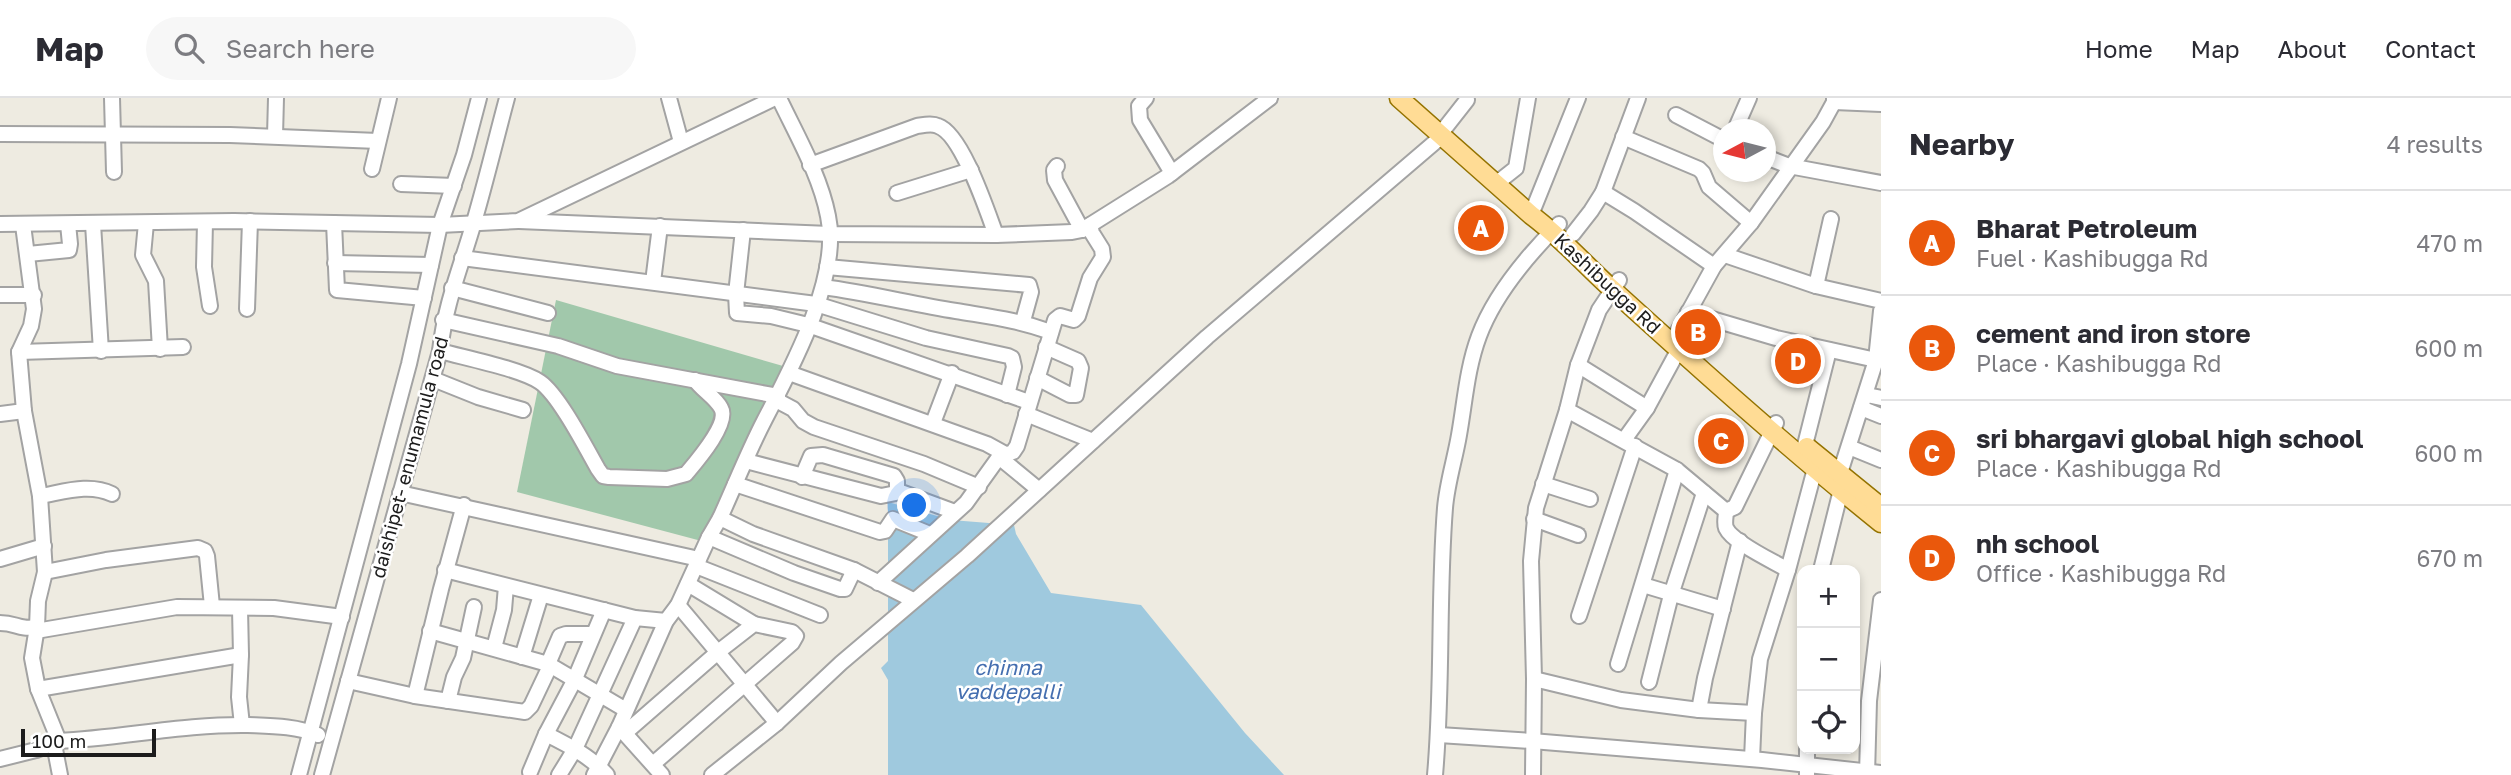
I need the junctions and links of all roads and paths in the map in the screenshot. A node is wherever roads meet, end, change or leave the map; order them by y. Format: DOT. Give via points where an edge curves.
graph roads {
  1 [pos="112,98"];
  2 [pos="276,98"];
  3 [pos="389,98"];
  4 [pos="479,98"];
  5 [pos="507,98"];
  6 [pos="669,98"];
  7 [pos="777,98"];
  8 [pos="1146,98"];
  9 [pos="1243,98"];
  10 [pos="1270,98"];
  11 [pos="1399,98"];
  12 [pos="1411,98"];
  13 [pos="1528,98"];
  14 [pos="1578,98"];
  15 [pos="1638,98"];
  16 [pos="1749,98"];
  17 [pos="1467,100"];
  18 [pos="1834,100"];
  19 [pos="1881,104"];
  20 [pos="1252,112"];
  21 [pos="1676,115"];
  22 [pos="1740,119"];
  23 [pos="1443,132"];
  24 [pos="0,134"];
  25 [pos="1713,134"];
  26 [pos="113,135"];
  27 [pos="275,136"];
  28 [pos="1623,137"];
  29 [pos="377,141"];
  30 [pos="681,142"];
  31 [pos="1776,161"];
  32 [pos="810,165"];
  33 [pos="1057,166"];
  34 [pos="1790,166"];
  35 [pos="372,169"];
  36 [pos="971,170"];
  37 [pos="114,172"];
  38 [pos="1172,173"];
  39 [pos="1501,180"];
  40 [pos="1881,183"];
  41 [pos="401,184"];
  42 [pos="453,186"];
  43 [pos="1603,192"];
  44 [pos="897,193"];
  45 [pos="1533,210"];
  46 [pos="1831,219"];
  47 [pos="250,221"];
  48 [pos="518,221"];
  49 [pos="205,222"];
  50 [pos="146,223"];
  51 [pos="334,223"];
  52 [pos="1751,223"];
  53 [pos="0,224"];
  54 [pos="68,224"];
  55 [pos="93,224"];
  56 [pos="473,224"];
  57 [pos="23,225"];
  58 [pos="440,225"];
  59 [pos="660,226"];
  60 [pos="1086,227"];
  61 [pos="1561,229"];
  62 [pos="743,230"];
  63 [pos="830,234"];
  64 [pos="996,235"];
  65 [pos="28,254"];
  66 [pos="1725,255"];
  67 [pos="462,258"];
  68 [pos="335,263"];
  69 [pos="431,265"];
  70 [pos="1714,266"];
  71 [pos="827,267"];
  72 [pos="653,282"];
  73 [pos="1616,285"];
  74 [pos="1816,286"];
  75 [pos="823,287"];
  76 [pos="452,288"];
  77 [pos="736,294"];
  78 [pos="0,295"];
  79 [pos="34,295"];
  80 [pos="424,298"];
  81 [pos="1881,301"];
  82 [pos="816,304"];
  83 [pos="210,306"];
  84 [pos="247,309"];
  85 [pos="1881,311"];
  86 [pos="1688,312"];
  87 [pos="548,313"];
  88 [pos="1881,319"];
  89 [pos="443,320"];
  90 [pos="1023,321"];
  91 [pos="808,325"];
  92 [pos="1051,332"];
  93 [pos="1676,342"];
  94 [pos="183,347"];
  95 [pos="1046,347"];
  96 [pos="160,349"];
  97 [pos="1829,350"];
  98 [pos="101,351"];
  99 [pos="440,351"];
  100 [pos="19,352"];
  101 [pos="1876,360"];
  102 [pos="1578,365"];
  103 [pos="789,373"];
  104 [pos="952,373"];
  105 [pos="1037,378"];
  106 [pos="433,379"];
  107 [pos="695,380"];
  108 [pos="1007,395"];
  109 [pos="777,398"];
  110 [pos="1870,400"];
  111 [pos="1028,408"];
  112 [pos="1647,408"];
  113 [pos="523,410"];
  114 [pos="1567,410"];
  115 [pos="24,411"];
  116 [pos="0,414"];
  117 [pos="1881,416"];
  118 [pos="933,424"];
  119 [pos="1774,427"];
  120 [pos="1093,442"];
  121 [pos="1629,443"];
  122 [pos="1849,447"];
  123 [pos="1003,456"];
  124 [pos="1813,456"];
  125 [pos="1881,460"];
  126 [pos="746,461"];
  127 [pos="1677,470"];
  128 [pos="802,477"];
  129 [pos="1840,482"];
  130 [pos="735,484"];
  131 [pos="1544,484"];
  132 [pos="979,487"];
  133 [pos="1039,490"];
  134 [pos="897,491"];
  135 [pos="400,492"];
  136 [pos="1704,493"];
  137 [pos="112,494"];
  138 [pos="40,496"];
  139 [pos="1590,499"];
  140 [pos="464,505"];
  141 [pos="1881,507"];
  142 [pos="1726,511"];
  143 [pos="955,512"];
  144 [pos="720,518"];
  145 [pos="1534,519"];
  146 [pos="1881,523"];
  147 [pos="930,534"];
  148 [pos="1578,535"];
  149 [pos="709,537"];
  150 [pos="1740,541"];
  151 [pos="44,547"];
  152 [pos="0,559"];
  153 [pos="697,562"];
  154 [pos="1822,565"];
  155 [pos="446,570"];
  156 [pos="854,570"];
  157 [pos="1788,570"];
  158 [pos="45,572"];
  159 [pos="878,583"];
  160 [pos="688,584"];
  161 [pos="1643,585"];
  162 [pos="506,586"];
  163 [pos="1671,594"];
  164 [pos="541,595"];
  165 [pos="913,600"];
  166 [pos="1881,600"];
  167 [pos="678,605"];
  168 [pos="212,606"];
  169 [pos="474,607"];
  170 [pos="240,609"];
  171 [pos="1723,609"];
  172 [pos="604,610"];
  173 [pos="820,615"];
  174 [pos="1579,616"];
  175 [pos="342,617"];
  176 [pos="635,618"];
  177 [pos="666,621"];
  178 [pos="0,623"];
  179 [pos="754,624"];
  180 [pos="37,629"];
  181 [pos="430,631"];
  182 [pos="593,634"];
  183 [pos="467,640"];
  184 [pos="494,648"];
  185 [pos="718,652"];
  186 [pos="241,655"];
  187 [pos="522,657"];
  188 [pos="1618,664"];
  189 [pos="549,665"];
  190 [pos="1534,679"];
  191 [pos="348,681"];
  192 [pos="574,681"];
  193 [pos="1649,682"];
  194 [pos="744,685"];
  195 [pos="38,688"];
  196 [pos="415,696"];
  197 [pos="600,696"];
  198 [pos="448,701"];
  199 [pos="1875,703"];
  200 [pos="625,710"];
  201 [pos="1699,710"];
  202 [pos="1754,713"];
  203 [pos="777,723"];
  204 [pos="242,725"];
  205 [pos="622,730"];
  206 [pos="310,732"];
  207 [pos="546,734"];
  208 [pos="1438,736"];
  209 [pos="331,741"];
  210 [pos="1532,741"];
  211 [pos="57,743"];
  212 [pos="575,749"];
  213 [pos="0,760"];
  214 [pos="1758,765"];
  215 [pos="657,770"];
  216 [pos="1807,771"];
  217 [pos="530,772"];
  218 [pos="600,772"];
  219 [pos="1872,773"];
  220 [pos="60,775"];
  221 [pos="299,775"];
  222 [pos="323,775"];
  223 [pos="559,775"];
  224 [pos="712,775"];
  225 [pos="1435,775"];
  226 [pos="1533,775"];
  1 -- 26 [label="street"];
  2 -- 27 [label="street"];
  3 -- 29 [label="street"];
  4 -- 42 [label="street"];
  5 -- 56 [label="street, daishipet- enumamula road"];
  6 -- 30 [label="street"];
  7 -- 30 [label="street"];
  7 -- 32 [label="street"];
  8 -- 38 [label="street" via="1139,106 1140,120"];
  9 -- 20 [label="street"];
  10 -- 20 [label="street"];
  11 -- 23 [label="main road, Kashibugga Rd"];
  12 -- 23 [label="main road, Kashibugga Rd"];
  13 -- 39 [label="street" via="1516,168"];
  14 -- 45 [label="street"];
  15 -- 28 [label="street"];
  16 -- 22 [label="street"];
  17 -- 23 [label="street"];
  18 -- 19 [label="street"];
  18 -- 34 [label="street"];
  20 -- 38 [label="street"];
  21 -- 25 [label="street"];
  23 -- 39 [label="main road, Kashibugga Rd"];
  23 -- 120 [label="street"];
  24 -- 26 [label="street"];
  26 -- 27 [label="street"];
  26 -- 37 [label="street"];
  27 -- 29 [label="street"];
  28 -- 43 [label="street"];
  28 -- 52 [label="street" via="1699,169 1709,187"];
  29 -- 35 [label="street"];
  30 -- 48 [label="street"];
  31 -- 34 [label="street"];
  32 -- 36 [label="street" via="934,125 947,132"];
  32 -- 63 [label="street" via="829,217"];
  33 -- 60 [label="street" via="1055,180"];
  34 -- 40 [label="street"];
  34 -- 52 [label="street"];
  36 -- 44 [label="street"];
  36 -- 64 [label="street"];
  38 -- 60 [label="street"];
  39 -- 45 [label="main road, Kashibugga Rd"];
  41 -- 42 [label="street"];
  42 -- 58 [label="street"];
  43 -- 61 [label="street"];
  43 -- 70 [label="street"];
  45 -- 61 [label="main road, Kashibugga Rd"];
  46 -- 74 [label="street"];
  47 -- 49 [label="street"];
  47 -- 51 [label="street"];
  47 -- 84 [label="street"];
  48 -- 56 [label="street"];
  48 -- 59 [label="street"];
  49 -- 50 [label="street"];
  49 -- 83 [label="street" via="204,267"];
  50 -- 55 [label="street"];
  50 -- 96 [label="street" via="143,255 156,281"];
  51 -- 58 [label="street"];
  51 -- 68 [label="street"];
  52 -- 66 [label="street"];
  53 -- 57 [label="street"];
  54 -- 55 [label="street"];
  54 -- 57 [label="street"];
  54 -- 65 [label="street" via="69,250"];
  55 -- 98 [label="street"];
  56 -- 58 [label="street"];
  56 -- 67 [label="street, daishipet- enumamula road"];
  57 -- 65 [label="street"];
  58 -- 69 [label="street"];
  59 -- 62 [label="street"];
  59 -- 72 [label="street"];
  60 -- 64 [label="street" via="1063,233"];
  60 -- 92 [label="street" via="1103,257 1090,278 1078,316 1074,320 1057,317"];
  61 -- 73 [label="main road, Kashibugga Rd"];
  61 -- 208 [label="street" via="1520,268 1490,312 1468,372 1445,507"];
  62 -- 63 [label="street"];
  62 -- 77 [label="street"];
  63 -- 64 [label="street"];
  63 -- 71 [label="street"];
  65 -- 79 [label="street"];
  66 -- 70 [label="street"];
  66 -- 74 [label="street"];
  67 -- 72 [label="street"];
  67 -- 76 [label="street, daishipet- enumamula road"];
  68 -- 69 [label="street"];
  68 -- 80 [label="street" via="338,291"];
  69 -- 80 [label="street"];
  70 -- 86 [label="street"];
  71 -- 75 [label="street"];
  71 -- 90 [label="street" via="1029,285"];
  72 -- 77 [label="street"];
  73 -- 93 [label="main road, Kashibugga Rd"];
  73 -- 102 [label="street" via="1599,310"];
  74 -- 81 [label="street"];
  75 -- 82 [label="street"];
  75 -- 90 [label="street"];
  76 -- 87 [label="street"];
  76 -- 89 [label="street, daishipet- enumamula road"];
  77 -- 82 [label="street"];
  77 -- 91 [label="street" via="737,313"];
  78 -- 79 [label="street"];
  79 -- 100 [label="street" via="33,320"];
  80 -- 175 [label="street"];
  82 -- 91 [label="street"];
  82 -- 108 [label="street" via="926,338 1008,356 1014,367"];
  85 -- 88 [label="street"];
  86 -- 93 [label="street"];
  86 -- 97 [label="street"];
  88 -- 101 [label="street"];
  89 -- 99 [label="street, daishipet- enumamula road"];
  89 -- 107 [label="street" via="558,346 617,366"];
  90 -- 92 [label="street"];
  91 -- 103 [label="street"];
  91 -- 104 [label="street"];
  92 -- 95 [label="street"];
  93 -- 112 [label="street"];
  93 -- 119 [label="main road, Kashibugga Rd" via="1725,392"];
  94 -- 96 [label="street"];
  95 -- 105 [label="street"];
  95 -- 105 [label="street" via="1078,360 1076,394"];
  96 -- 98 [label="street"];
  97 -- 101 [label="street"];
  97 -- 124 [label="street"];
  98 -- 100 [label="street"];
  99 -- 106 [label="street, daishipet- enumamula road"];
  99 -- 107 [label="street" via="529,376 544,385 598,469 609,477 667,479 686,474 723,418 722,409"];
  100 -- 115 [label="street"];
  101 -- 110 [label="street"];
  102 -- 112 [label="street"];
  102 -- 114 [label="street"];
  103 -- 109 [label="street"];
  103 -- 118 [label="street"];
  104 -- 108 [label="street"];
  104 -- 118 [label="street"];
  105 -- 111 [label="street"];
  106 -- 113 [label="street"];
  106 -- 135 [label="street, daishipet- enumamula road"];
  107 -- 109 [label="street"];
  108 -- 111 [label="street"];
  109 -- 126 [label="street"];
  109 -- 132 [label="street" via="814,427"];
  110 -- 117 [label="street"];
  110 -- 122 [label="street"];
  111 -- 120 [label="street"];
  111 -- 123 [label="street" via="1017,446"];
  112 -- 121 [label="street"];
  114 -- 121 [label="street"];
  114 -- 131 [label="street"];
  115 -- 116 [label="street"];
  115 -- 138 [label="street"];
  118 -- 123 [label="street" via="987,444"];
  119 -- 124 [label="main road, Kashibugga Rd"];
  119 -- 124 [label="main road, Kashibugga Rd"];
  119 -- 142 [label="street" via="1735,507"];
  120 -- 133 [label="street"];
  121 -- 127 [label="street"];
  121 -- 174 [label="street"];
  122 -- 125 [label="street"];
  122 -- 129 [label="street"];
  123 -- 132 [label="street"];
  123 -- 133 [label="street"];
  124 -- 129 [label="main road, Kashibugga Rd"];
  124 -- 157 [label="street"];
  126 -- 128 [label="street"];
  126 -- 130 [label="street"];
  127 -- 136 [label="street"];
  127 -- 161 [label="street"];
  128 -- 134 [label="street" via="881,496"];
  128 -- 134 [label="street" via="811,456 823,455 894,476"];
  129 -- 141 [label="main road, Kashibugga Rd"];
  129 -- 146 [label="main road, Kashibugga Rd"];
  129 -- 154 [label="street"];
  130 -- 144 [label="street"];
  130 -- 147 [label="street" via="880,532 893,519"];
  131 -- 139 [label="street"];
  131 -- 145 [label="street"];
  132 -- 143 [label="street"];
  133 -- 165 [label="street"];
  134 -- 143 [label="street"];
  135 -- 140 [label="street"];
  135 -- 191 [label="street, daishipet- enumamula road"];
  136 -- 142 [label="street"];
  136 -- 163 [label="street"];
  137 -- 138 [label="street" via="88,488"];
  138 -- 151 [label="street"];
  140 -- 153 [label="street"];
  140 -- 155 [label="street"];
  142 -- 150 [label="street" via="1726,527"];
  143 -- 147 [label="street"];
  144 -- 149 [label="street"];
  144 -- 156 [label="street"];
  145 -- 148 [label="street"];
  145 -- 190 [label="street"];
  147 -- 159 [label="street"];
  149 -- 153 [label="street"];
  149 -- 156 [label="street" via="840,589 845,589"];
  150 -- 157 [label="street"];
  150 -- 171 [label="street"];
  151 -- 152 [label="street"];
  151 -- 158 [label="street"];
  153 -- 160 [label="street"];
  153 -- 173 [label="street"];
  155 -- 162 [label="street"];
  155 -- 181 [label="street"];
  156 -- 159 [label="street"];
  157 -- 202 [label="street" via="1760,659"];
  158 -- 168 [label="street" via="198,548 207,556"];
  158 -- 180 [label="street"];
  159 -- 165 [label="street"];
  160 -- 167 [label="street"];
  160 -- 179 [label="street"];
  161 -- 163 [label="street"];
  161 -- 188 [label="street"];
  162 -- 164 [label="street"];
  162 -- 184 [label="street"];
  163 -- 171 [label="street"];
  163 -- 193 [label="street"];
  164 -- 172 [label="street"];
  164 -- 187 [label="street"];
  165 -- 203 [label="street"];
  166 -- 199 [label="street"];
  167 -- 177 [label="street"];
  167 -- 185 [label="street"];
  168 -- 170 [label="street"];
  168 -- 180 [label="street" via="177,607"];
  169 -- 183 [label="street"];
  170 -- 175 [label="street" via="274,608"];
  170 -- 186 [label="street"];
  171 -- 201 [label="street"];
  172 -- 176 [label="street"];
  172 -- 182 [label="street"];
  175 -- 206 [label="street"];
  176 -- 177 [label="street"];
  176 -- 197 [label="street"];
  177 -- 200 [label="street"];
  178 -- 180 [label="street"];
  179 -- 185 [label="street"];
  179 -- 194 [label="street" via="796,636"];
  180 -- 195 [label="street" via="32,658"];
  181 -- 183 [label="street"];
  181 -- 196 [label="street"];
  182 -- 189 [label="street" via="560,636"];
  182 -- 192 [label="street"];
  183 -- 184 [label="street"];
  183 -- 198 [label="street"];
  184 -- 187 [label="street"];
  185 -- 194 [label="street"];
  185 -- 205 [label="street"];
  186 -- 195 [label="street"];
  186 -- 204 [label="street"];
  187 -- 189 [label="street"];
  189 -- 192 [label="street"];
  189 -- 198 [label="street" via="525,712"];
  190 -- 201 [label="street" via="1621,700"];
  190 -- 210 [label="street"];
  191 -- 196 [label="street"];
  191 -- 209 [label="street, daishipet- enumamula road"];
  192 -- 197 [label="street"];
  192 -- 207 [label="street"];
  194 -- 203 [label="street"];
  194 -- 215 [label="street"];
  195 -- 211 [label="street"];
  196 -- 198 [label="street"];
  197 -- 200 [label="street"];
  197 -- 212 [label="street"];
  199 -- 219 [label="street"];
  200 -- 205 [label="street"];
  201 -- 202 [label="street"];
  202 -- 214 [label="street"];
  203 -- 224 [label="street"];
  204 -- 206 [label="street"];
  204 -- 211 [label="street" via="163,729"];
  205 -- 215 [label="street"];
  205 -- 218 [label="street"];
  206 -- 209 [label="street"];
  206 -- 221 [label="street"];
  207 -- 212 [label="street"];
  207 -- 217 [label="street"];
  208 -- 210 [label="street"];
  208 -- 225 [label="street"];
  209 -- 222 [label="street, daishipet- enumamula road"];
  210 -- 214 [label="street"];
  210 -- 226 [label="street"];
  211 -- 213 [label="street"];
  211 -- 220 [label="street"];
  212 -- 218 [label="street"];
  212 -- 223 [label="street"];
  214 -- 216 [label="street"];
  216 -- 219 [label="street"];
}
